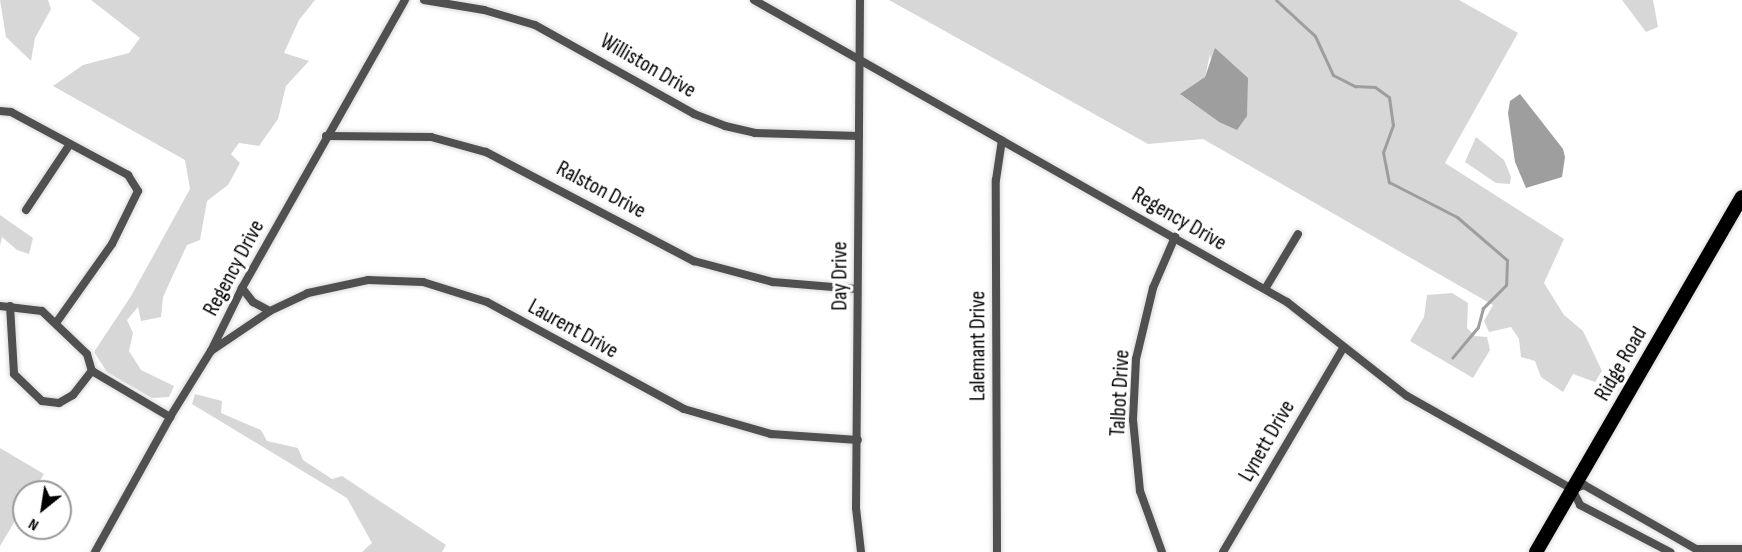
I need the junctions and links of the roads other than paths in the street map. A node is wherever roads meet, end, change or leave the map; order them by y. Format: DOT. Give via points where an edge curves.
graph roads {
  1 [pos="405,0"];
  2 [pos="424,0"];
  3 [pos="754,0"];
  4 [pos="861,0"];
  5 [pos="860,61"];
  6 [pos="0,111"];
  7 [pos="326,136"];
  8 [pos="859,136"];
  9 [pos="1002,140"];
  10 [pos="70,144"];
  11 [pos="1742,197"];
  12 [pos="26,210"];
  13 [pos="1298,234"];
  14 [pos="1175,237"];
  15 [pos="242,288"];
  16 [pos="857,289"];
  17 [pos="1265,289"];
  18 [pos="0,306"];
  19 [pos="10,306"];
  20 [pos="270,311"];
  21 [pos="56,323"];
  22 [pos="1343,348"];
  23 [pos="211,351"];
  24 [pos="92,371"];
  25 [pos="170,417"];
  26 [pos="858,440"];
  27 [pos="1572,489"];
  28 [pos="1742,549"];
  29 [pos="95,552"];
  30 [pos="861,552"];
  31 [pos="997,552"];
  32 [pos="1162,552"];
  33 [pos="1223,552"];
  34 [pos="1536,552"];
  35 [pos="1670,552"];
  1 -- 7 [label="street, Regency Drive"];
  2 -- 8 [label="street, Williston Drive" via="484,10 535,25 694,114 725,126 755,133"];
  3 -- 5 [label="street, Regency Drive"];
  4 -- 5 [label="street, Day Drive"];
  5 -- 8 [label="street, Day Drive"];
  5 -- 9 [label="street, Regency Drive"];
  6 -- 10 [label="street" via="11,112"];
  7 -- 15 [label="street, Regency Drive"];
  7 -- 16 [label="street, Ralston Drive" via="431,137 486,152 694,261 773,282"];
  8 -- 16 [label="street, Day Drive"];
  9 -- 14 [label="street, Regency Drive"];
  9 -- 31 [label="street, Lalemant Drive" via="996,191"];
  10 -- 12 [label="street"];
  10 -- 21 [label="street" via="128,176 138,191 112,244"];
  11 -- 27 [label="main road, Ridge Road"];
  13 -- 17 [label="street"];
  14 -- 17 [label="street, Regency Drive"];
  14 -- 32 [label="street, Talbot Drive" via="1153,288 1136,359 1133,420 1140,491"];
  15 -- 20 [label="street" via="253,302"];
  15 -- 23 [label="street, Regency Drive"];
  16 -- 26 [label="street, Day Drive"];
  17 -- 22 [label="street, Regency Drive" via="1314,320"];
  18 -- 19 [label="street"];
  19 -- 21 [label="street" via="42,311"];
  19 -- 24 [label="street" via="14,374 42,401 59,403 73,395"];
  20 -- 23 [label="street, Laurent Drive"];
  20 -- 26 [label="street, Laurent Drive" via="308,293 349,283 387,279 438,285 487,302 684,409 771,434"];
  21 -- 24 [label="street" via="87,354"];
  22 -- 27 [label="street, Regency Drive" via="1407,396"];
  22 -- 33 [label="street, Lynett Drive"];
  23 -- 25 [label="street, Regency Drive"];
  24 -- 25 [label="street"];
  25 -- 29 [label="street, Regency Drive"];
  26 -- 30 [label="street, Day Drive" via="856,508"];
  27 -- 28 [label="street" via="1584,485 1696,549"];
  27 -- 34 [label="main road, Ridge Road"];
  27 -- 35 [label="street" via="1580,505"];
}
